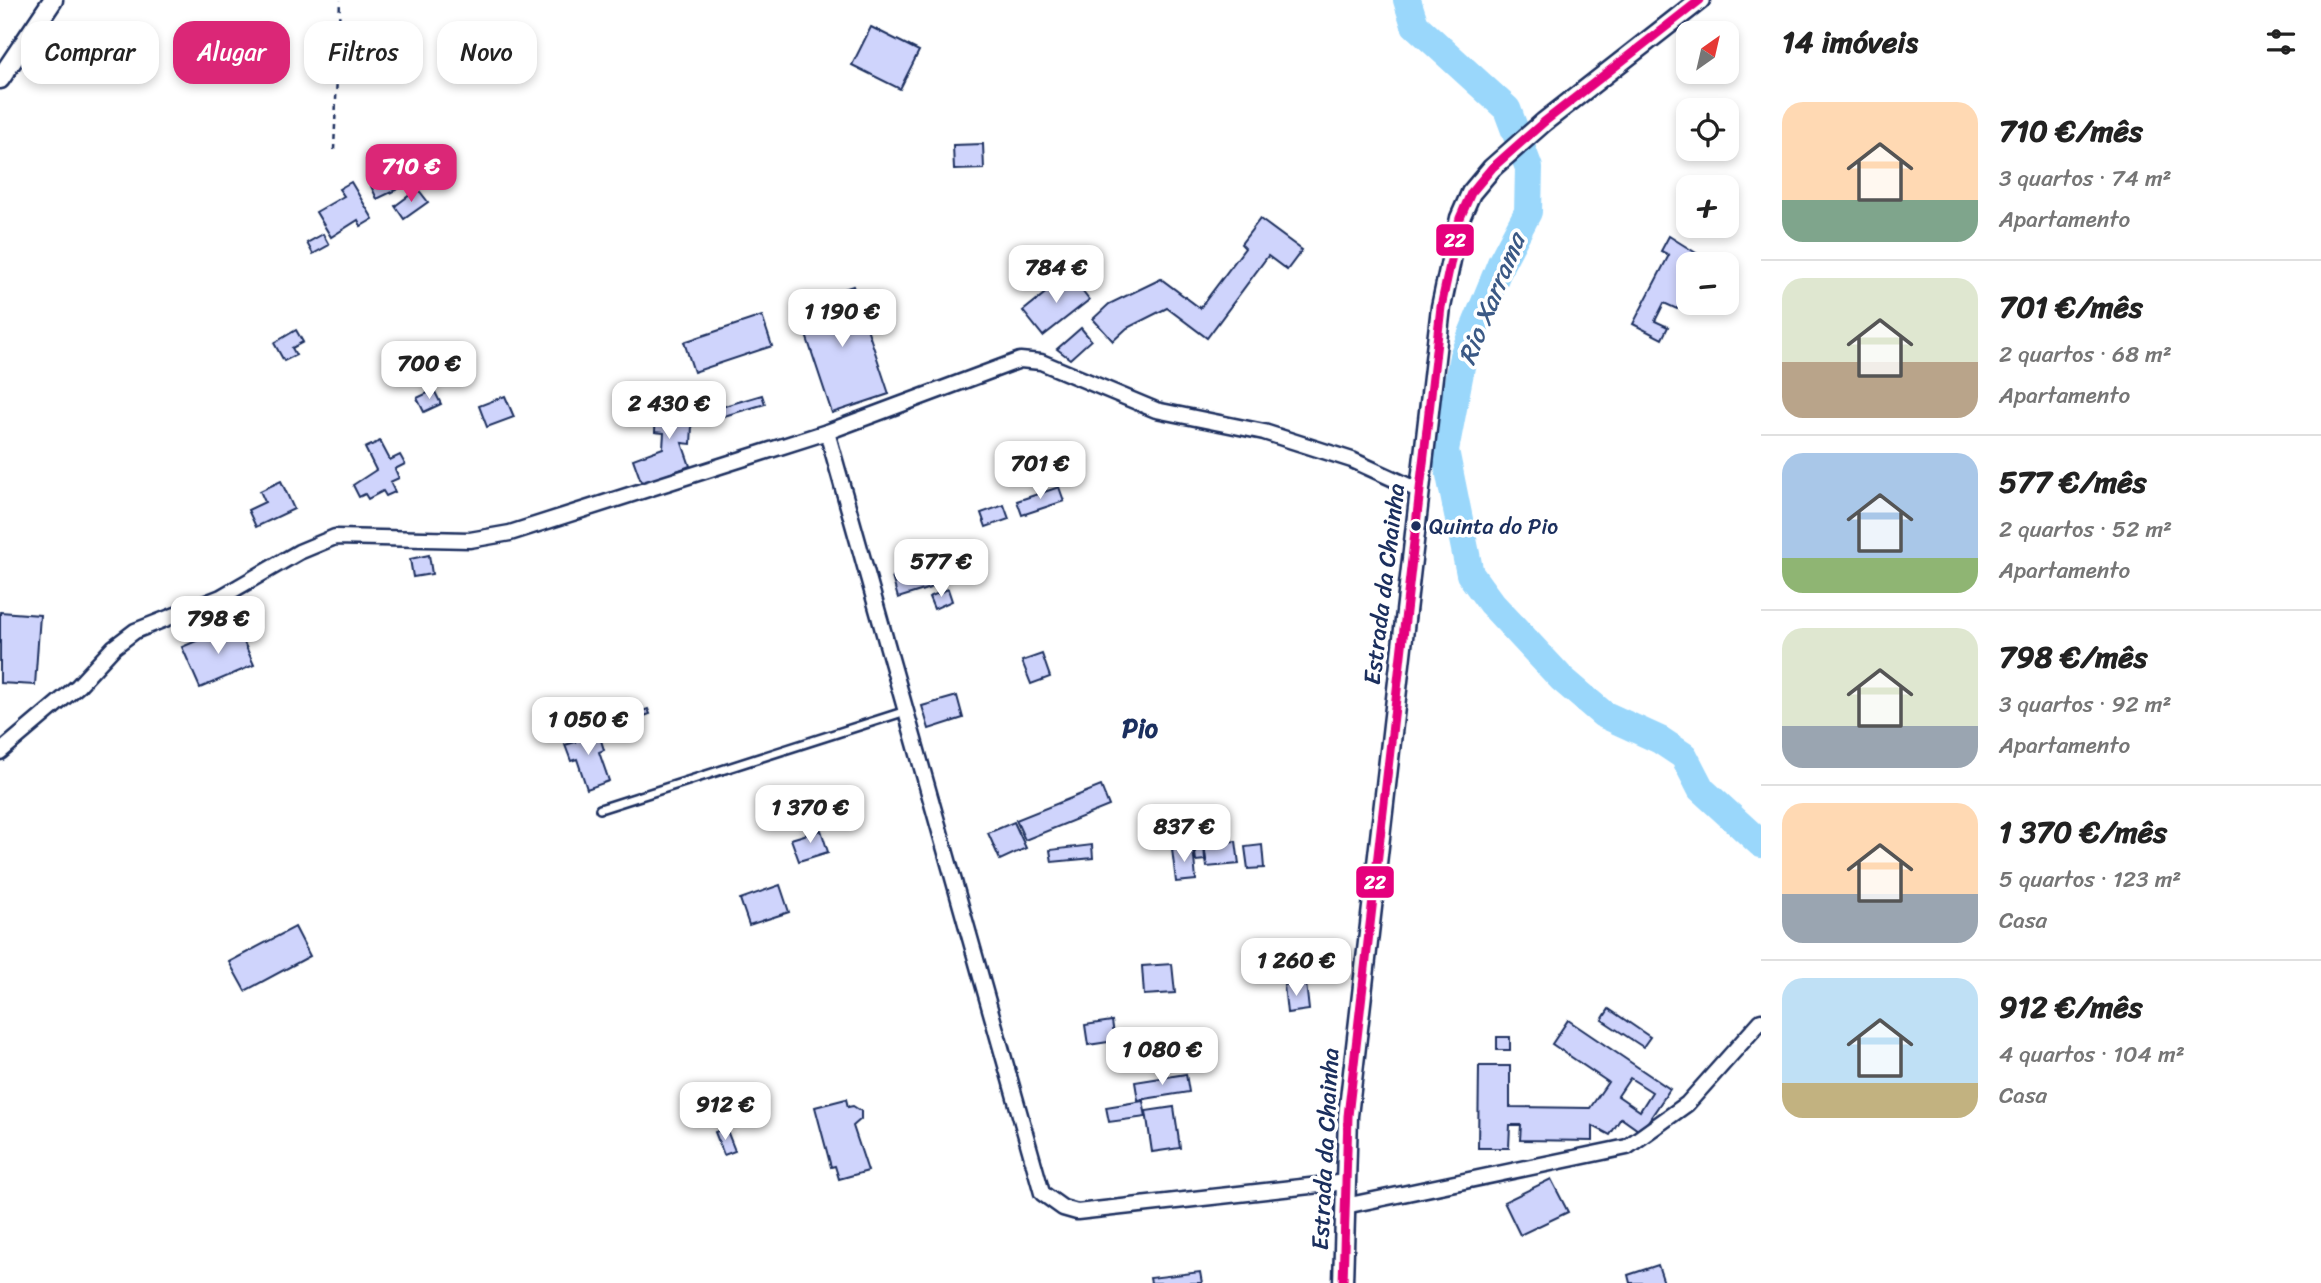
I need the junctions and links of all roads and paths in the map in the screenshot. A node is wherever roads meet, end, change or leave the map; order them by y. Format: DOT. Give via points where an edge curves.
graph roads {
  1 [pos="53,0"];
  2 [pos="340,0"];
  3 [pos="1700,0"];
  4 [pos="0,79"];
  5 [pos="334,150"];
  6 [pos="827,432"];
  7 [pos="1420,491"];
  8 [pos="906,711"];
  9 [pos="0,752"];
  10 [pos="600,809"];
  11 [pos="1761,1021"];
  12 [pos="1346,1182"];
  13 [pos="1345,1206"];
  14 [pos="1343,1283"];
  1 -- 4 [label="street"];
  2 -- 5 [label="path"];
  3 -- 7 [label="street, Estrada da Chainha" via="1511,150 1471,193 1460,218 1443,295"];
  6 -- 7 [label="street" via="1020,360 1041,362 1156,410 1264,432 1352,460"];
  6 -- 8 [label="street"];
  6 -- 9 [label="street" via="509,533 470,540 335,537 317,543 220,597 135,631"];
  7 -- 12 [label="street, Estrada da Chainha" via="1348,1116"];
  8 -- 10 [label="lane"];
  8 -- 12 [label="street" via="1042,1193 1077,1212"];
  11 -- 13 [label="street" via="1687,1104 1627,1147"];
  12 -- 13 [label="street, Estrada da Chainha"];
  13 -- 14 [label="street, Estrada da Chainha"];
}
